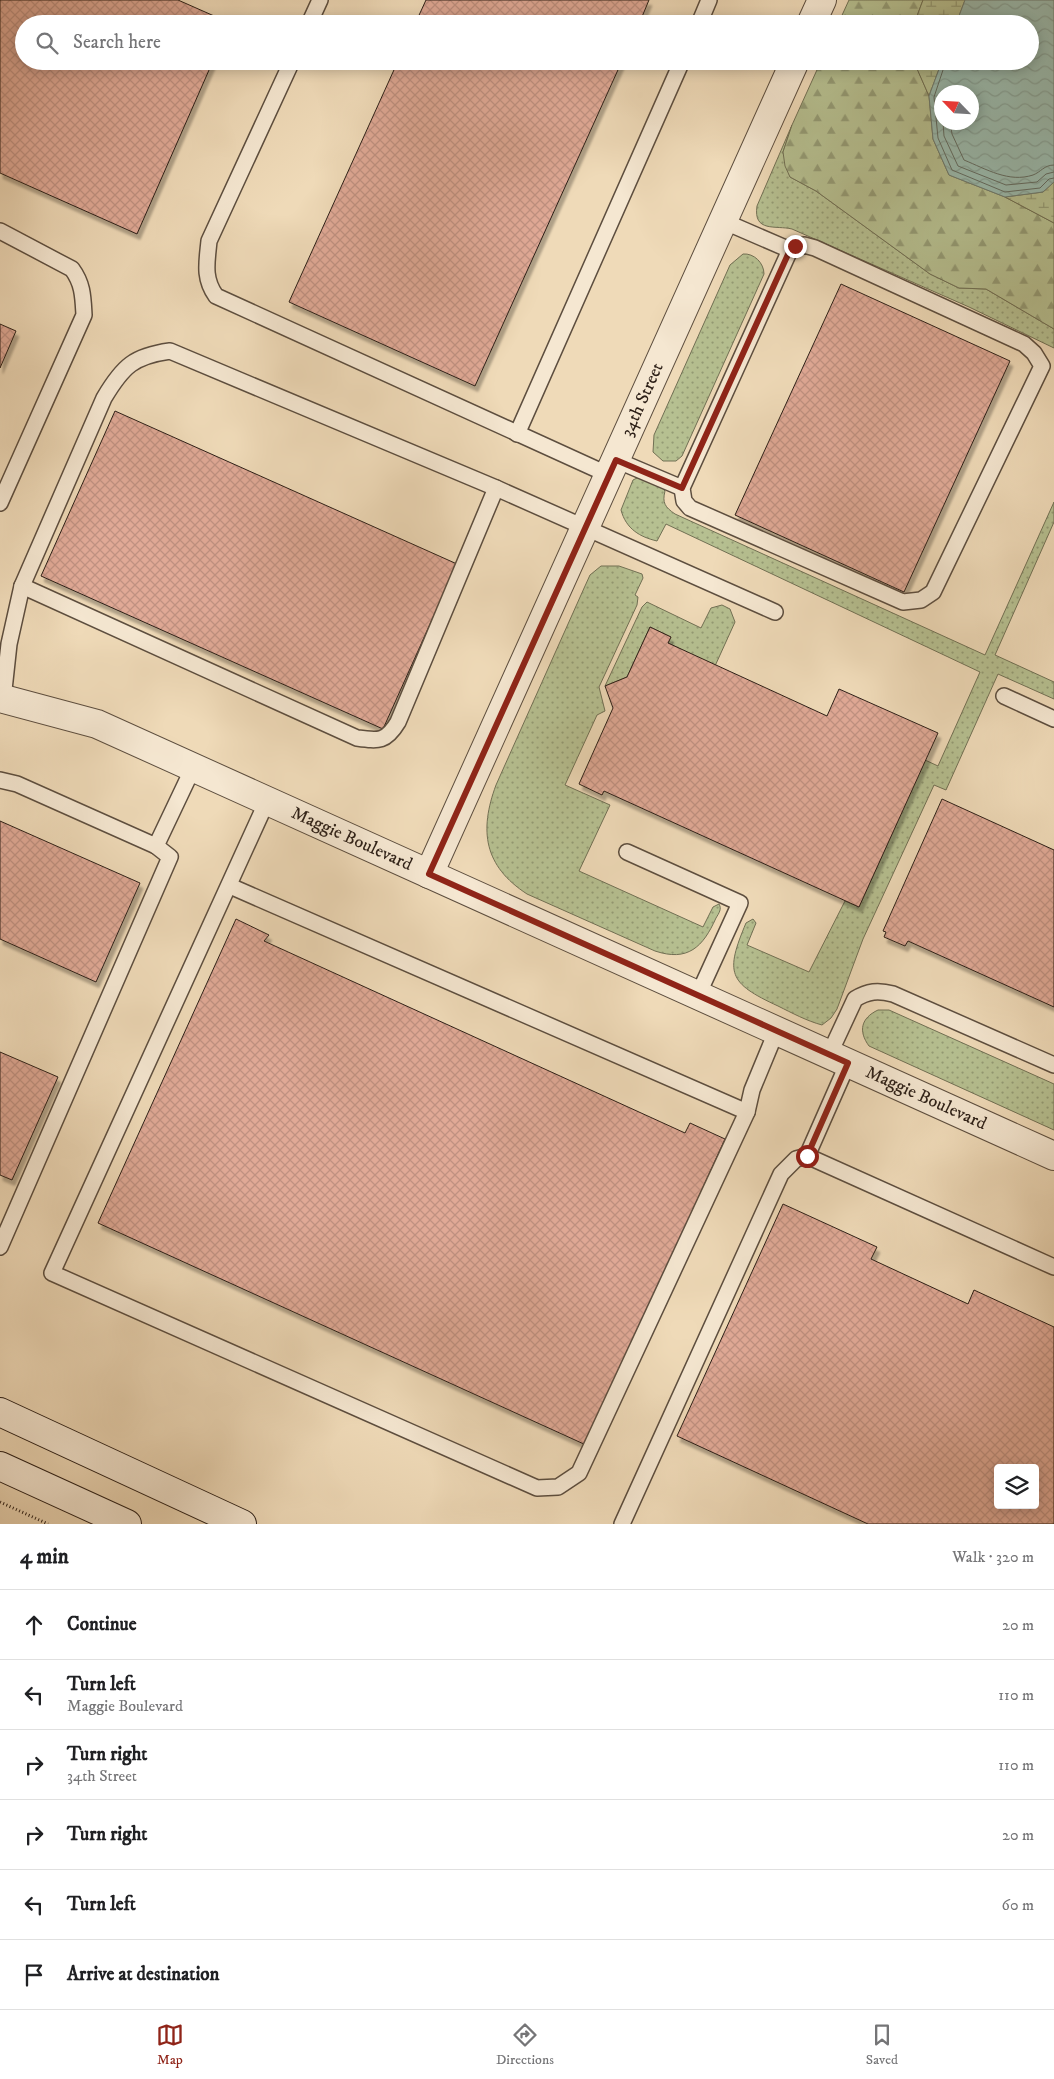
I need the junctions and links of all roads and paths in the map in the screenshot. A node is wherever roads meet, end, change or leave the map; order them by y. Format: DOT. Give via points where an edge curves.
graph roads {
  1 [pos="320,0"];
  2 [pos="709,0"];
  3 [pos="822,0"];
  4 [pos="313,15"];
  5 [pos="702,15"];
  6 [pos="816,15"];
  7 [pos="288,70"];
  8 [pos="678,70"];
  9 [pos="791,70"];
  10 [pos="723,221"];
  11 [pos="0,231"];
  12 [pos="790,250"];
  13 [pos="517,434"];
  14 [pos="613,468"];
  15 [pos="496,488"];
  16 [pos="682,488"];
  17 [pos="0,503"];
  18 [pos="585,528"];
  19 [pos="22,586"];
  20 [pos="775,612"];
  21 [pos="1004,696"];
  22 [pos="2,699"];
  23 [pos="1054,719"];
  24 [pos="193,768"];
  25 [pos="0,780"];
  26 [pos="267,801"];
  27 [pos="156,846"];
  28 [pos="627,852"];
  29 [pos="429,874"];
  30 [pos="230,886"];
  31 [pos="698,996"];
  32 [pos="776,1032"];
  33 [pos="838,1059"];
  34 [pos="1054,1065"];
  35 [pos="747,1112"];
  36 [pos="807,1156"];
  37 [pos="1054,1156"];
  38 [pos="0,1247"];
  39 [pos="1054,1267"];
  40 [pos="0,1412"];
  41 [pos="0,1466"];
  42 [pos="0,1502"];
  43 [pos="48,1524"];
  44 [pos="127,1524"];
  45 [pos="242,1524"];
  46 [pos="622,1524"];
  1 -- 4 [label="lane"];
  2 -- 5 [label="lane"];
  3 -- 6 [label="street"];
  7 -- 13 [label="lane" via="209,241 208,286 216,296"];
  8 -- 13 [label="lane"];
  9 -- 10 [label="street, 34th Street"];
  10 -- 12 [label="lane"];
  10 -- 14 [label="street, 34th Street"];
  11 -- 17 [label="lane" via="72,269 83,289 84,314"];
  12 -- 16 [label="lane"];
  12 -- 16 [label="lane" via="804,245 815,248 1024,344 1042,366 934,592 920,600 903,602 690,508 684,501"];
  13 -- 14 [label="lane"];
  14 -- 16 [label="lane"];
  14 -- 18 [label="street, 34th Street"];
  15 -- 18 [label="lane"];
  15 -- 19 [label="lane" via="170,350 147,354 116,377 104,398"];
  15 -- 19 [label="lane" via="398,722 390,735 380,740 357,738"];
  18 -- 20 [label="lane"];
  18 -- 29 [label="street, 34th Street"];
  19 -- 22 [label="lane" via="10,636"];
  21 -- 23 [label="lane"];
  22 -- 24 [label="street, Maggie Boulevard" via="97,724"];
  24 -- 26 [label="street, Maggie Boulevard"];
  24 -- 27 [label="lane"];
  25 -- 27 [label="lane" via="17,784"];
  26 -- 29 [label="street, Maggie Boulevard"];
  26 -- 30 [label="lane"];
  27 -- 38 [label="lane" via="170,857"];
  28 -- 31 [label="lane" via="740,903"];
  29 -- 31 [label="street, Maggie Boulevard"];
  30 -- 35 [label="lane"];
  30 -- 35 [label="lane" via="52,1273 537,1488 558,1487 579,1474"];
  31 -- 32 [label="street, Maggie Boulevard"];
  32 -- 33 [label="street, Maggie Boulevard"];
  32 -- 35 [label="lane" via="752,1090"];
  33 -- 34 [label="lane" via="855,999 878,990"];
  33 -- 36 [label="lane"];
  33 -- 37 [label="street, Maggie Boulevard"];
  36 -- 39 [label="lane"];
  36 -- 46 [label="lane" via="796,1159 781,1174"];
  40 -- 45 [label="street"];
  41 -- 44 [label="street"];
  42 -- 43 [label="path"];
}
